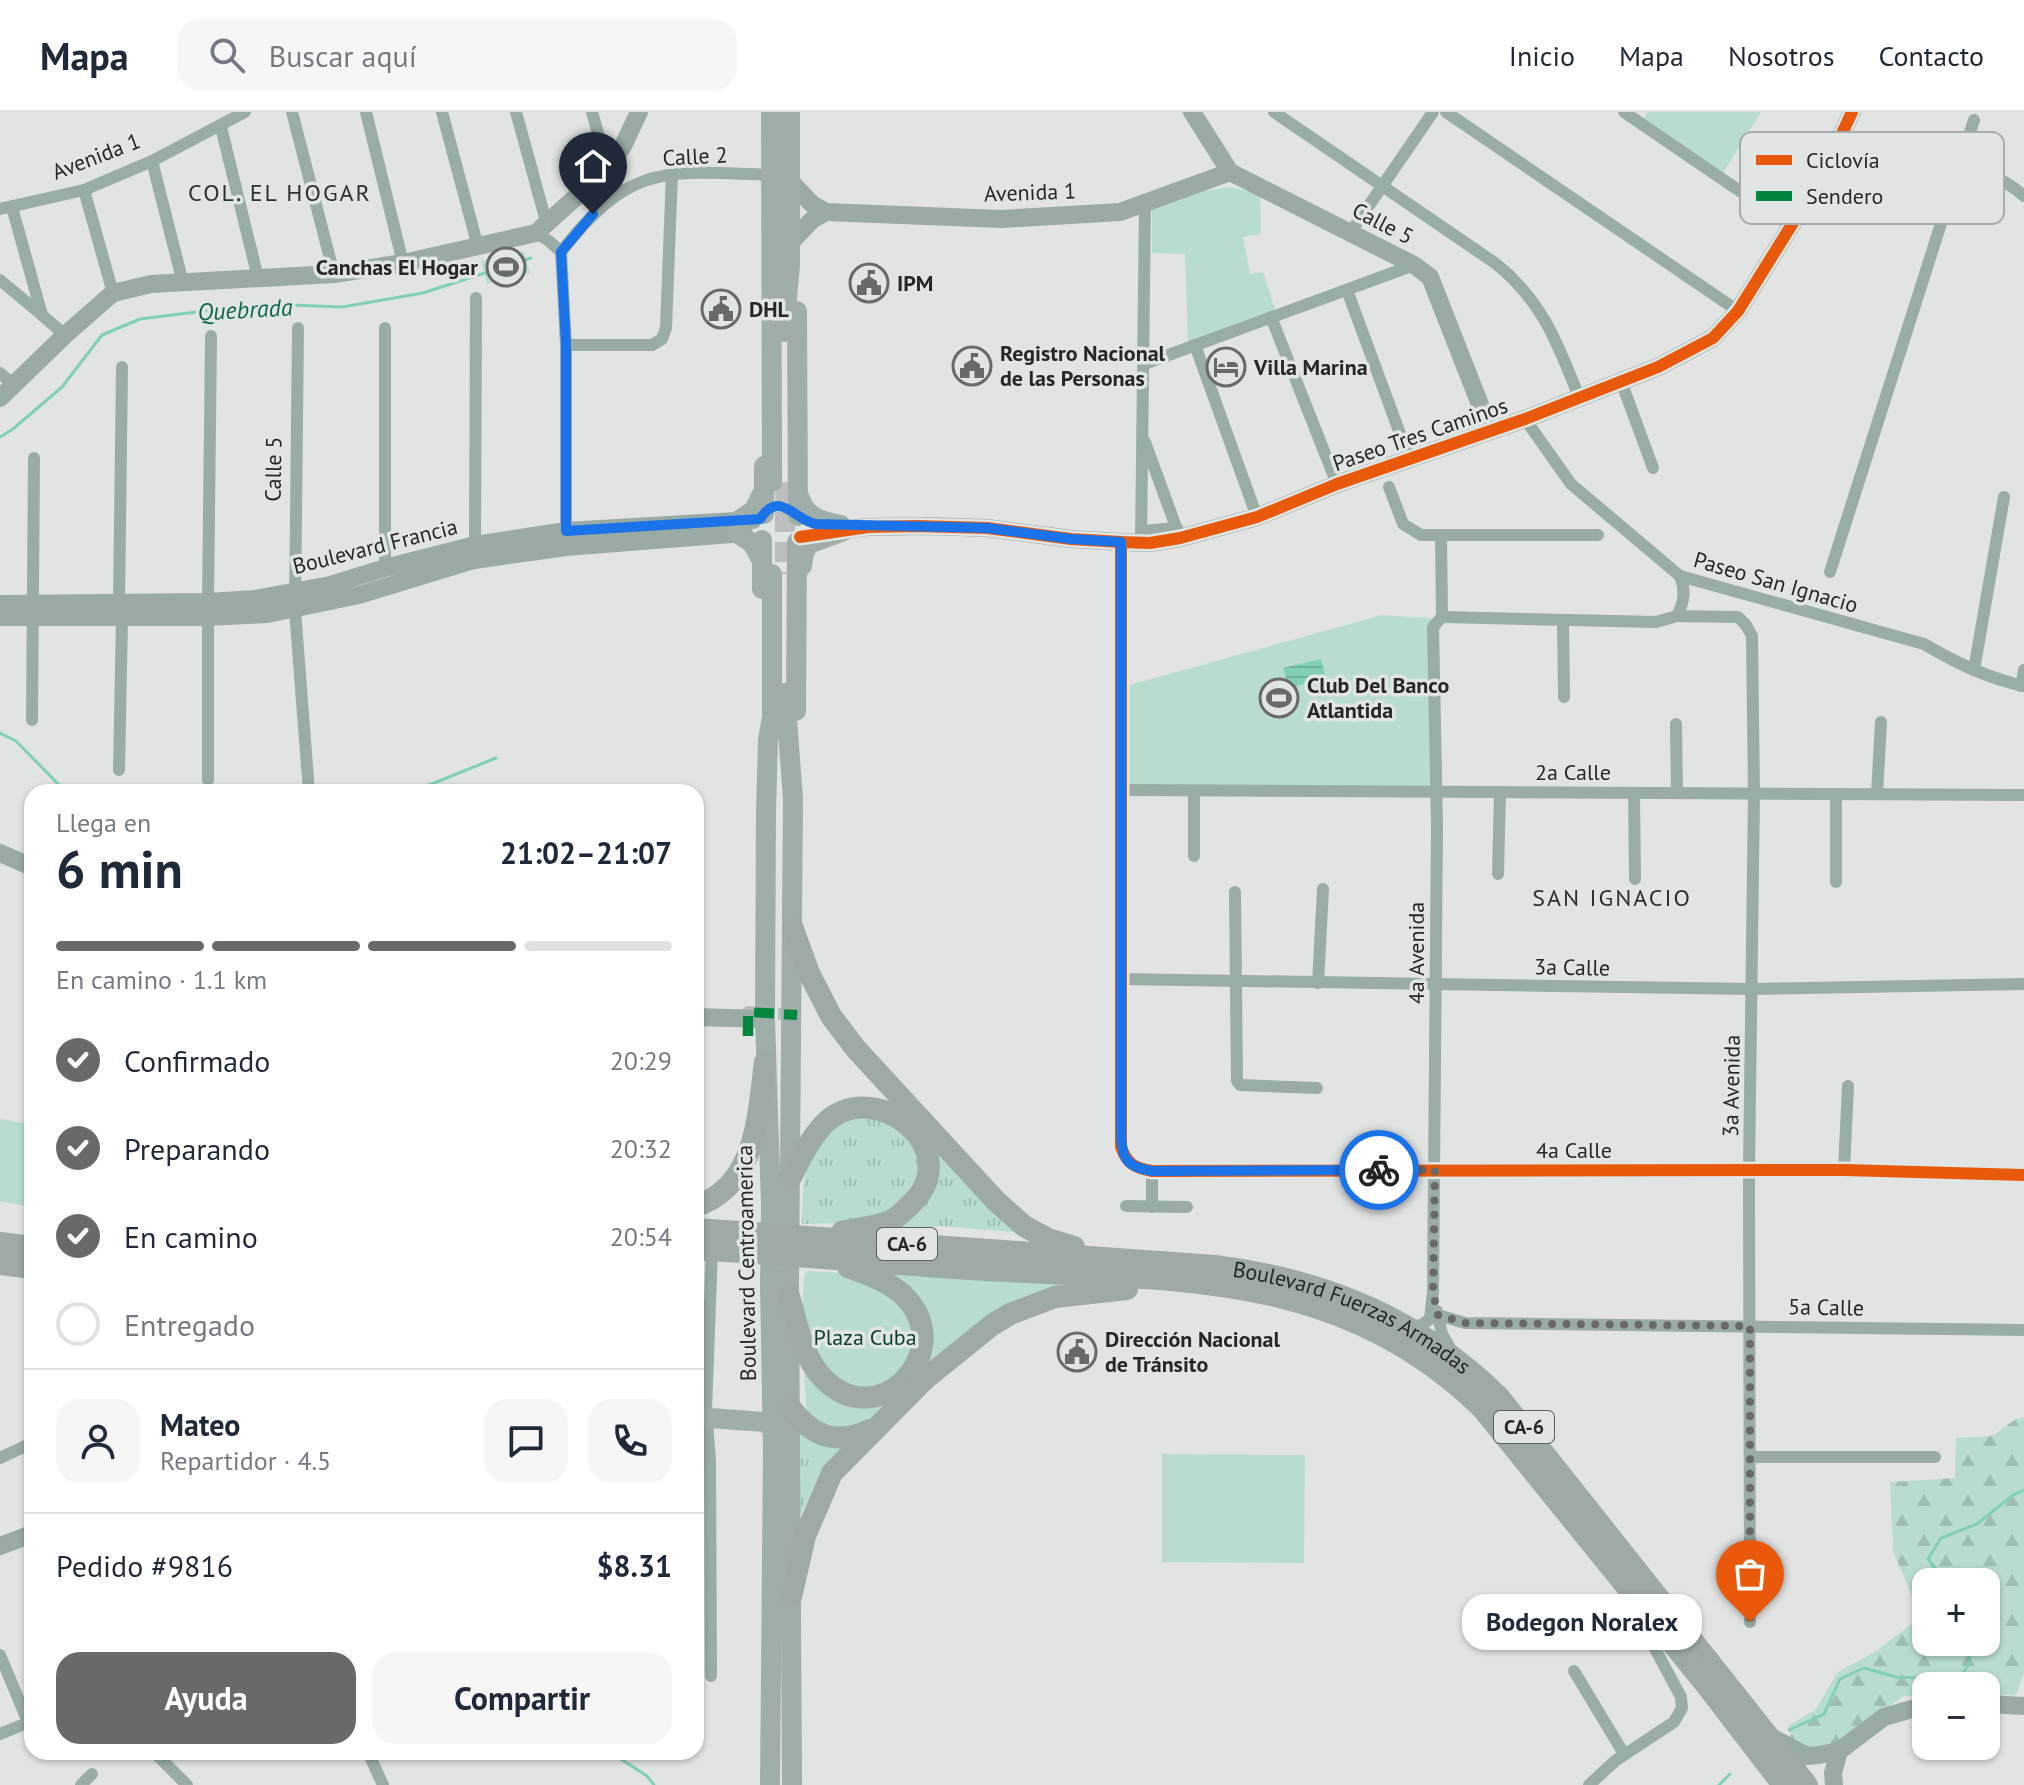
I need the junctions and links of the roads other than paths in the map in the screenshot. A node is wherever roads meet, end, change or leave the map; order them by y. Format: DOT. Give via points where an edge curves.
graph roads {
  1 [pos="245,112"];
  2 [pos="292,112"];
  3 [pos="366,112"];
  4 [pos="442,112"];
  5 [pos="516,112"];
  6 [pos="592,112"];
  7 [pos="639,112"];
  8 [pos="771,112"];
  9 [pos="790,112"];
  10 [pos="1192,112"];
  11 [pos="1274,112"];
  12 [pos="1433,112"];
  13 [pos="1446,112"];
  14 [pos="1624,112"];
  15 [pos="1852,112"];
  16 [pos="1974,120"];
  17 [pos="221,127"];
  18 [pos="1843,132"];
  19 [pos="1970,132"];
  20 [pos="152,161"];
  21 [pos="608,168"];
  22 [pos="1230,172"];
  23 [pos="672,173"];
  24 [pos="780,178"];
  25 [pos="2004,181"];
  26 [pos="1382,185"];
  27 [pos="84,190"];
  28 [pos="1740,191"];
  29 [pos="2024,196"];
  30 [pos="1145,203"];
  31 [pos="6,208"];
  32 [pos="826,212"];
  33 [pos="1788,224"];
  34 [pos="1941,224"];
  35 [pos="1791,226"];
  36 [pos="541,229"];
  37 [pos="1350,233"];
  38 [pos="791,242"];
  39 [pos="478,247"];
  40 [pos="561,252"];
  41 [pos="403,263"];
  42 [pos="1414,265"];
  43 [pos="334,274"];
  44 [pos="258,278"];
  45 [pos="0,280"];
  46 [pos="183,283"];
  47 [pos="1347,290"];
  48 [pos="113,293"];
  49 [pos="476,298"];
  50 [pos="1738,311"];
  51 [pos="42,315"];
  52 [pos="1271,317"];
  53 [pos="298,328"];
  54 [pos="385,328"];
  55 [pos="65,335"];
  56 [pos="211,336"];
  57 [pos="566,345"];
  58 [pos="1195,345"];
  59 [pos="1144,364"];
  60 [pos="122,367"];
  61 [pos="1621,381"];
  62 [pos="5,385"];
  63 [pos="1579,397"];
  64 [pos="1525,419"];
  65 [pos="1490,430"];
  66 [pos="1142,435"];
  67 [pos="34,458"];
  68 [pos="1409,458"];
  69 [pos="1653,468"];
  70 [pos="1337,484"];
  71 [pos="779,486"];
  72 [pos="1389,487"];
  73 [pos="2004,497"];
  74 [pos="1257,517"];
  75 [pos="738,527"];
  76 [pos="842,528"];
  77 [pos="799,529"];
  78 [pos="1178,533"];
  79 [pos="1441,535"];
  80 [pos="1598,535"];
  81 [pos="1141,537"];
  82 [pos="566,539"];
  83 [pos="1121,542"];
  84 [pos="475,545"];
  85 [pos="766,545"];
  86 [pos="385,568"];
  87 [pos="1830,572"];
  88 [pos="1680,576"];
  89 [pos="798,598"];
  90 [pos="295,601"];
  91 [pos="0,604"];
  92 [pos="208,610"];
  93 [pos="33,611"];
  94 [pos="121,611"];
  95 [pos="1677,616"];
  96 [pos="0,617"];
  97 [pos="1442,617"];
  98 [pos="1563,620"];
  99 [pos="1974,670"];
  100 [pos="2024,670"];
  101 [pos="2023,686"];
  102 [pos="1564,697"];
  103 [pos="32,720"];
  104 [pos="1881,722"];
  105 [pos="1676,724"];
  106 [pos="778,741"];
  107 [pos="119,770"];
  108 [pos="208,780"];
  109 [pos="308,784"];
  110 [pos="1121,790"];
  111 [pos="1194,791"];
  112 [pos="1436,791"];
  113 [pos="1500,792"];
  114 [pos="1634,793"];
  115 [pos="1677,793"];
  116 [pos="1754,794"];
  117 [pos="1836,794"];
  118 [pos="1877,794"];
  119 [pos="2024,795"];
  120 [pos="4,856"];
  121 [pos="1194,856"];
  122 [pos="24,864"];
  123 [pos="1498,874"];
  124 [pos="1635,879"];
  125 [pos="1836,882"];
  126 [pos="1323,889"];
  127 [pos="1235,892"];
  128 [pos="793,929"];
  129 [pos="1120,979"];
  130 [pos="1236,981"];
  131 [pos="1318,983"];
  132 [pos="2024,984"];
  133 [pos="1436,985"];
  134 [pos="1753,989"];
  135 [pos="704,1017"];
  136 [pos="765,1019"];
  137 [pos="765,1062"];
  138 [pos="1848,1086"];
  139 [pos="1317,1088"];
  140 [pos="1435,1170"];
  141 [pos="1844,1170"];
  142 [pos="1152,1171"];
  143 [pos="1749,1171"];
  144 [pos="2024,1175"];
  145 [pos="791,1177"];
  146 [pos="704,1201"];
  147 [pos="781,1205"];
  148 [pos="1126,1206"];
  149 [pos="1152,1207"];
  150 [pos="1187,1207"];
  151 [pos="704,1230"];
  152 [pos="820,1237"];
  153 [pos="704,1249"];
  154 [pos="1117,1259"];
  155 [pos="832,1261"];
  156 [pos="0,1264"];
  157 [pos="24,1267"];
  158 [pos="1185,1282"];
  159 [pos="783,1288"];
  160 [pos="1433,1292"];
  161 [pos="1438,1315"];
  162 [pos="1399,1321"];
  163 [pos="1750,1326"];
  164 [pos="2024,1330"];
  165 [pos="1455,1357"];
  166 [pos="781,1410"];
  167 [pos="704,1417"];
  168 [pos="704,1417"];
  169 [pos="704,1418"];
  170 [pos="874,1428"];
  171 [pos="773,1446"];
  172 [pos="24,1447"];
  173 [pos="1750,1457"];
  174 [pos="1935,1457"];
  175 [pos="0,1458"];
  176 [pos="704,1495"];
  177 [pos="24,1540"];
  178 [pos="24,1542"];
  179 [pos="0,1546"];
  180 [pos="0,1556"];
  181 [pos="1612,1567"];
  182 [pos="788,1589"];
  183 [pos="1750,1622"];
  184 [pos="0,1655"];
  185 [pos="1574,1671"];
  186 [pos="711,1676"];
  187 [pos="1705,1684"];
  188 [pos="1681,1697"];
  189 [pos="2000,1705"];
  190 [pos="2024,1706"];
  191 [pos="24,1708"];
  192 [pos="1912,1709"];
  193 [pos="24,1724"];
  194 [pos="0,1734"];
  195 [pos="1767,1734"];
  196 [pos="1839,1751"];
  197 [pos="1624,1754"];
  198 [pos="165,1760"];
  199 [pos="372,1760"];
  200 [pos="92,1774"];
  201 [pos="183,1784"];
  202 [pos="81,1785"];
  203 [pos="383,1785"];
  204 [pos="770,1785"];
  205 [pos="792,1785"];
  206 [pos="1589,1785"];
  207 [pos="1783,1785"];
  208 [pos="1807,1785"];
  209 [pos="1834,1785"];
  1 -- 17 [label="street, Avenida 1"];
  2 -- 43 [label="street"];
  3 -- 41 [label="street"];
  4 -- 39 [label="street"];
  5 -- 36 [label="street"];
  6 -- 21 [label="street"];
  7 -- 21 [label="street"];
  8 -- 24 [label="main road, Boulevard Centroamerica"];
  9 -- 24 [label="main road, Boulevard Centroamerica"];
  10 -- 22 [label="street"];
  11 -- 26 [label="street"];
  12 -- 26 [label="street"];
  13 -- 50 [label="street"];
  14 -- 28 [label="street"];
  15 -- 18 [label="street, Paseo Tres Caminos"];
  16 -- 19 [label="street"];
  17 -- 20 [label="street, Avenida 1"];
  17 -- 44 [label="street"];
  20 -- 27 [label="street, Avenida 1"];
  20 -- 46 [label="street"];
  21 -- 36 [label="street"];
  22 -- 30 [label="street, Avenida 1"];
  22 -- 37 [label="street, Calle 5"];
  23 -- 24 [label="street, Calle 2"];
  23 -- 40 [label="street, Calle 2" via="635,183 612,197"];
  23 -- 57 [label="street" via="662,339 652,345"];
  24 -- 32 [label="street"];
  24 -- 38 [label="main road, Boulevard Centroamerica"];
  24 -- 71 [label="main road, Boulevard Centroamerica" via="769,267"];
  25 -- 29 [label="street"];
  26 -- 37 [label="street"];
  26 -- 63 [label="street" via="1522,287 1545,318"];
  27 -- 31 [label="street, Avenida 1"];
  27 -- 48 [label="street"];
  30 -- 32 [label="street, Avenida 1" via="1120,212 1001,219"];
  30 -- 59 [label="street"];
  31 -- 51 [label="street"];
  32 -- 38 [label="street"];
  33 -- 35 [label="street"];
  34 -- 87 [label="street"];
  35 -- 50 [label="street, Paseo Tres Caminos"];
  36 -- 39 [label="street"];
  36 -- 40 [label="street"];
  37 -- 42 [label="street, Calle 5"];
  38 -- 71 [label="main road, Boulevard Centroamerica"];
  39 -- 41 [label="street"];
  40 -- 57 [label="street"];
  41 -- 43 [label="street"];
  42 -- 47 [label="street"];
  42 -- 65 [label="street, Calle 5" via="1430,277"];
  43 -- 44 [label="street"];
  44 -- 46 [label="street"];
  45 -- 51 [label="street"];
  46 -- 48 [label="street"];
  47 -- 52 [label="street"];
  47 -- 68 [label="street"];
  48 -- 55 [label="street"];
  49 -- 84 [label="street"];
  50 -- 61 [label="street, Paseo Tres Caminos" via="1713,338"];
  51 -- 55 [label="street"];
  52 -- 58 [label="street"];
  52 -- 70 [label="street"];
  53 -- 90 [label="street, Calle 5"];
  54 -- 86 [label="street"];
  55 -- 62 [label="street"];
  56 -- 92 [label="street"];
  57 -- 82 [label="street"];
  58 -- 59 [label="street"];
  58 -- 74 [label="street"];
  59 -- 66 [label="street"];
  60 -- 94 [label="street"];
  61 -- 63 [label="street, Paseo Tres Caminos"];
  61 -- 69 [label="street"];
  63 -- 64 [label="street, Paseo Tres Caminos"];
  64 -- 65 [label="street, Paseo Tres Caminos"];
  64 -- 88 [label="street, Paseo San Ignacio" via="1571,484"];
  65 -- 68 [label="street, Paseo Tres Caminos"];
  66 -- 78 [label="street"];
  66 -- 81 [label="street"];
  67 -- 93 [label="street"];
  68 -- 70 [label="street, Paseo Tres Caminos"];
  70 -- 74 [label="street, Paseo Tres Caminos"];
  71 -- 75 [label="main road"];
  71 -- 76 [label="main road" via="808,514"];
  71 -- 77 [label="main road, Boulevard Centroamerica"];
  71 -- 85 [label="main road, Boulevard Centroamerica"];
  72 -- 79 [label="street" via="1407,529"];
  73 -- 99 [label="street"];
  74 -- 78 [label="street, Paseo Tres Caminos"];
  75 -- 82 [label="street, Boulevard Francia"];
  75 -- 85 [label="street, Boulevard Francia"];
  75 -- 85 [label="main road" via="752,543"];
  76 -- 77 [label="street, Paseo Tres Caminos" via="816,524"];
  76 -- 83 [label="street, Paseo Tres Caminos" via="987,528"];
  76 -- 89 [label="main road" via="807,546"];
  77 -- 85 [label="main road" via="792,546 779,550"];
  77 -- 85 [label="main road" via="781,506 775,507"];
  77 -- 89 [label="main road, Boulevard Centroamerica"];
  78 -- 81 [label="street, Paseo Tres Caminos"];
  79 -- 80 [label="street"];
  79 -- 97 [label="street, 4a Avenida"];
  81 -- 83 [label="street, Paseo Tres Caminos"];
  82 -- 84 [label="street, Boulevard Francia"];
  82 -- 90 [label="street, Boulevard Francia" via="359,595"];
  83 -- 110 [label="street"];
  84 -- 86 [label="street, Boulevard Francia"];
  85 -- 106 [label="main road, Boulevard Centroamerica"];
  86 -- 90 [label="street, Boulevard Francia"];
  88 -- 95 [label="street" via="1684,596"];
  88 -- 99 [label="street, Paseo San Ignacio" via="1924,644"];
  89 -- 106 [label="main road, Boulevard Centroamerica" via="796,722"];
  90 -- 92 [label="street, Boulevard Francia" via="255,599"];
  90 -- 109 [label="street, Calle 5"];
  91 -- 93 [label="street, Boulevard Francia"];
  92 -- 94 [label="street, Boulevard Francia"];
  92 -- 108 [label="street"];
  93 -- 94 [label="street, Boulevard Francia"];
  93 -- 96 [label="street, Boulevard Francia"];
  93 -- 103 [label="street"];
  94 -- 107 [label="street"];
  95 -- 98 [label="street" via="1656,622"];
  95 -- 116 [label="street, 3a Avenida" via="1738,617 1752,636"];
  97 -- 98 [label="street"];
  97 -- 112 [label="street, 4a Avenida" via="1433,627"];
  98 -- 102 [label="street"];
  99 -- 101 [label="street, Paseo San Ignacio"];
  100 -- 101 [label="street"];
  104 -- 118 [label="street"];
  105 -- 115 [label="street"];
  106 -- 128 [label="main road, Boulevard Centroamerica" via="793,799"];
  106 -- 136 [label="main road, Boulevard Centroamerica"];
  110 -- 111 [label="street, 2a Calle"];
  110 -- 129 [label="street"];
  111 -- 112 [label="street, 2a Calle"];
  111 -- 121 [label="street"];
  112 -- 113 [label="street, 2a Calle"];
  112 -- 133 [label="street, 4a Avenida"];
  113 -- 114 [label="street, 2a Calle"];
  113 -- 123 [label="street"];
  114 -- 115 [label="street, 2a Calle"];
  114 -- 124 [label="street"];
  115 -- 116 [label="street, 2a Calle"];
  116 -- 117 [label="street, 2a Calle"];
  116 -- 134 [label="street, 3a Avenida"];
  117 -- 118 [label="street, 2a Calle"];
  117 -- 125 [label="street"];
  118 -- 119 [label="street, 2a Calle"];
  120 -- 122 [label="street"];
  126 -- 131 [label="street"];
  127 -- 130 [label="street"];
  128 -- 145 [label="main road, Boulevard Centroamerica"];
  128 -- 154 [label="highway" via="837,1025 996,1201 1048,1239"];
  129 -- 130 [label="street, 3a Calle"];
  129 -- 142 [label="street, 4a Calle" via="1121,1147 1126,1161"];
  130 -- 131 [label="street, 3a Calle"];
  130 -- 139 [label="street" via="1238,1083"];
  131 -- 133 [label="street, 3a Calle"];
  132 -- 134 [label="street, 3a Calle"];
  133 -- 134 [label="street, 3a Calle"];
  133 -- 140 [label="street, 4a Avenida"];
  134 -- 143 [label="street, 3a Avenida"];
  135 -- 136 [label="street"];
  136 -- 137 [label="main road, Boulevard Centroamerica"];
  137 -- 146 [label="highway" via="747,1160 730,1185"];
  137 -- 147 [label="main road, Boulevard Centroamerica"];
  138 -- 141 [label="street"];
  140 -- 142 [label="street, 4a Calle"];
  140 -- 143 [label="street, 4a Calle"];
  140 -- 160 [label="street, 4a Avenida"];
  141 -- 143 [label="street, 4a Calle"];
  141 -- 144 [label="street, 4a Calle"];
  142 -- 149 [label="street"];
  143 -- 163 [label="street, 3a Avenida"];
  145 -- 147 [label="main road, Boulevard Centroamerica"];
  145 -- 152 [label="highway" via="826,1122 854,1108 894,1115 911,1125 926,1147 923,1190 892,1221"];
  147 -- 159 [label="main road, Boulevard Centroamerica"];
  148 -- 149 [label="street"];
  149 -- 150 [label="street"];
  151 -- 152 [label="highway, Boulevard Fuerzas Armadas / CA-6"];
  152 -- 154 [label="highway, Boulevard Fuerzas Armadas / CA-6"];
  153 -- 155 [label="highway, Boulevard Fuerzas Armadas / CA-6"];
  154 -- 162 [label="highway, Boulevard Fuerzas Armadas / CA-6" via="1273,1275 1338,1293"];
  155 -- 158 [label="highway, Boulevard Fuerzas Armadas / CA-6"];
  155 -- 159 [label="highway" via="895,1289 915,1310 922,1326 919,1360 892,1392 860,1397 845,1394 826,1380 809,1358"];
  156 -- 157 [label="highway"];
  158 -- 170 [label="highway" via="1034,1303 992,1325"];
  158 -- 181 [label="highway, Boulevard Fuerzas Armadas / CA-6" via="1243,1288 1316,1305 1411,1351 1482,1408"];
  159 -- 166 [label="main road, Boulevard Centroamerica"];
  160 -- 161 [label="street, 4a Avenida"];
  160 -- 162 [label="street, 4a Avenida" via="1426,1324"];
  161 -- 163 [label="street, 5a Calle" via="1465,1323"];
  161 -- 165 [label="street, 4a Avenida"];
  162 -- 165 [label="highway, Boulevard Fuerzas Armadas / CA-6"];
  163 -- 164 [label="street, 5a Calle"];
  163 -- 173 [label="street, 3a Avenida"];
  165 -- 195 [label="highway, Boulevard Fuerzas Armadas / CA-6" via="1517,1418"];
  166 -- 167 [label="street"];
  166 -- 170 [label="highway" via="818,1434 837,1438"];
  166 -- 171 [label="main road, Boulevard Centroamerica"];
  166 -- 182 [label="main road, Boulevard Centroamerica"];
  168 -- 182 [label="main road" via="764,1422 785,1440"];
  169 -- 171 [label="street" via="747,1426"];
  170 -- 182 [label="highway" via="832,1473"];
  171 -- 204 [label="main road, Boulevard Centroamerica"];
  172 -- 175 [label="street"];
  173 -- 174 [label="street"];
  173 -- 183 [label="street, 3a Avenida"];
  176 -- 186 [label="street"];
  177 -- 179 [label="street"];
  178 -- 180 [label="street"];
  181 -- 187 [label="highway, Boulevard Fuerzas Armadas / CA-6"];
  181 -- 188 [label="street"];
  182 -- 205 [label="main road, Boulevard Centroamerica"];
  184 -- 191 [label="street"];
  185 -- 197 [label="street"];
  187 -- 188 [label="street"];
  187 -- 207 [label="highway, Boulevard Fuerzas Armadas / CA-6"];
  188 -- 197 [label="street" via="1674,1722"];
  189 -- 190 [label="street"];
  192 -- 196 [label="street" via="1884,1717"];
  193 -- 194 [label="street"];
  195 -- 196 [label="street" via="1807,1756"];
  195 -- 208 [label="highway, Boulevard Fuerzas Armadas / CA-6"];
  196 -- 209 [label="street"];
  197 -- 206 [label="street"];
  198 -- 201 [label="street"];
  199 -- 203 [label="street"];
  200 -- 202 [label="street"];
}
